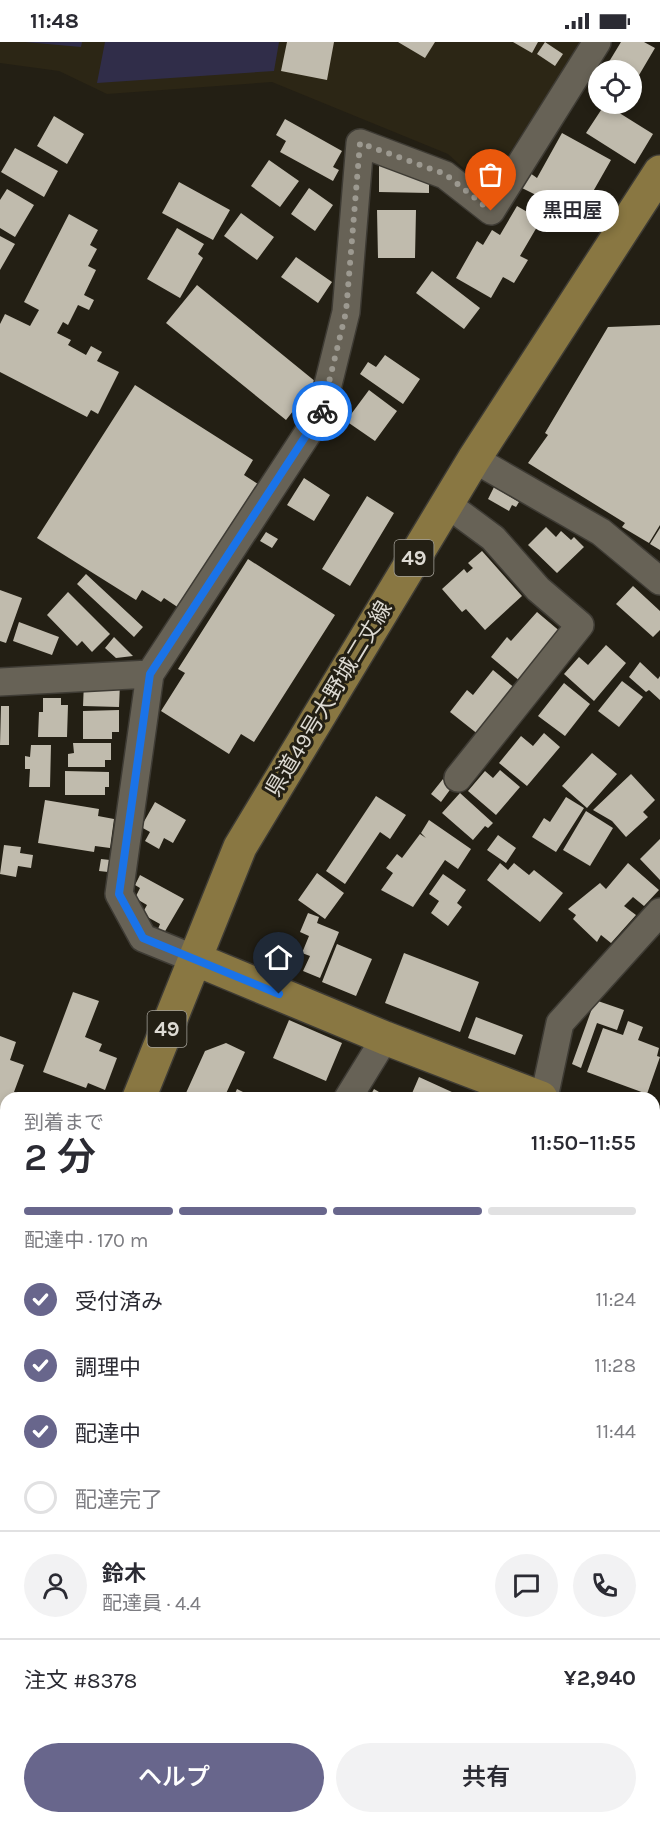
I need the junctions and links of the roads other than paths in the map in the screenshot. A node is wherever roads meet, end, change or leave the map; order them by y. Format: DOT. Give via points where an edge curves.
graph roads {
  1 [pos="597,42"];
  2 [pos="660,172"];
  3 [pos="474,459"];
  4 [pos="447,504"];
  5 [pos="660,581"];
  6 [pos="150,674"];
  7 [pos="0,682"];
  8 [pos="458,778"];
  9 [pos="660,912"];
  10 [pos="195,959"];
  11 [pos="385,1038"];
  12 [pos="489,1089"];
  13 [pos="141,1092"];
  14 [pos="352,1092"];
  15 [pos="507,1092"];
  16 [pos="543,1092"];
  1 -- 6 [label="street" via="491,211 445,174 360,143 346,312 321,413"];
  2 -- 3 [label="main road, 県道49号大野城二丈線 / 49"];
  3 -- 4 [label="main road, 県道49号大野城二丈線 / 49"];
  3 -- 5 [label="street" via="601,532"];
  4 -- 8 [label="street" via="493,538 538,589 580,625"];
  4 -- 10 [label="main road, 県道49号大野城二丈線 / 49" via="240,847"];
  6 -- 7 [label="street"];
  6 -- 10 [label="street" via="119,894 143,938"];
  9 -- 16 [label="street" via="560,1023"];
  10 -- 11 [label="main road"];
  10 -- 13 [label="main road, 県道49号大野城二丈線 / 49"];
  11 -- 12 [label="main road"];
  11 -- 14 [label="street"];
  12 -- 15 [label="main road"];
}
